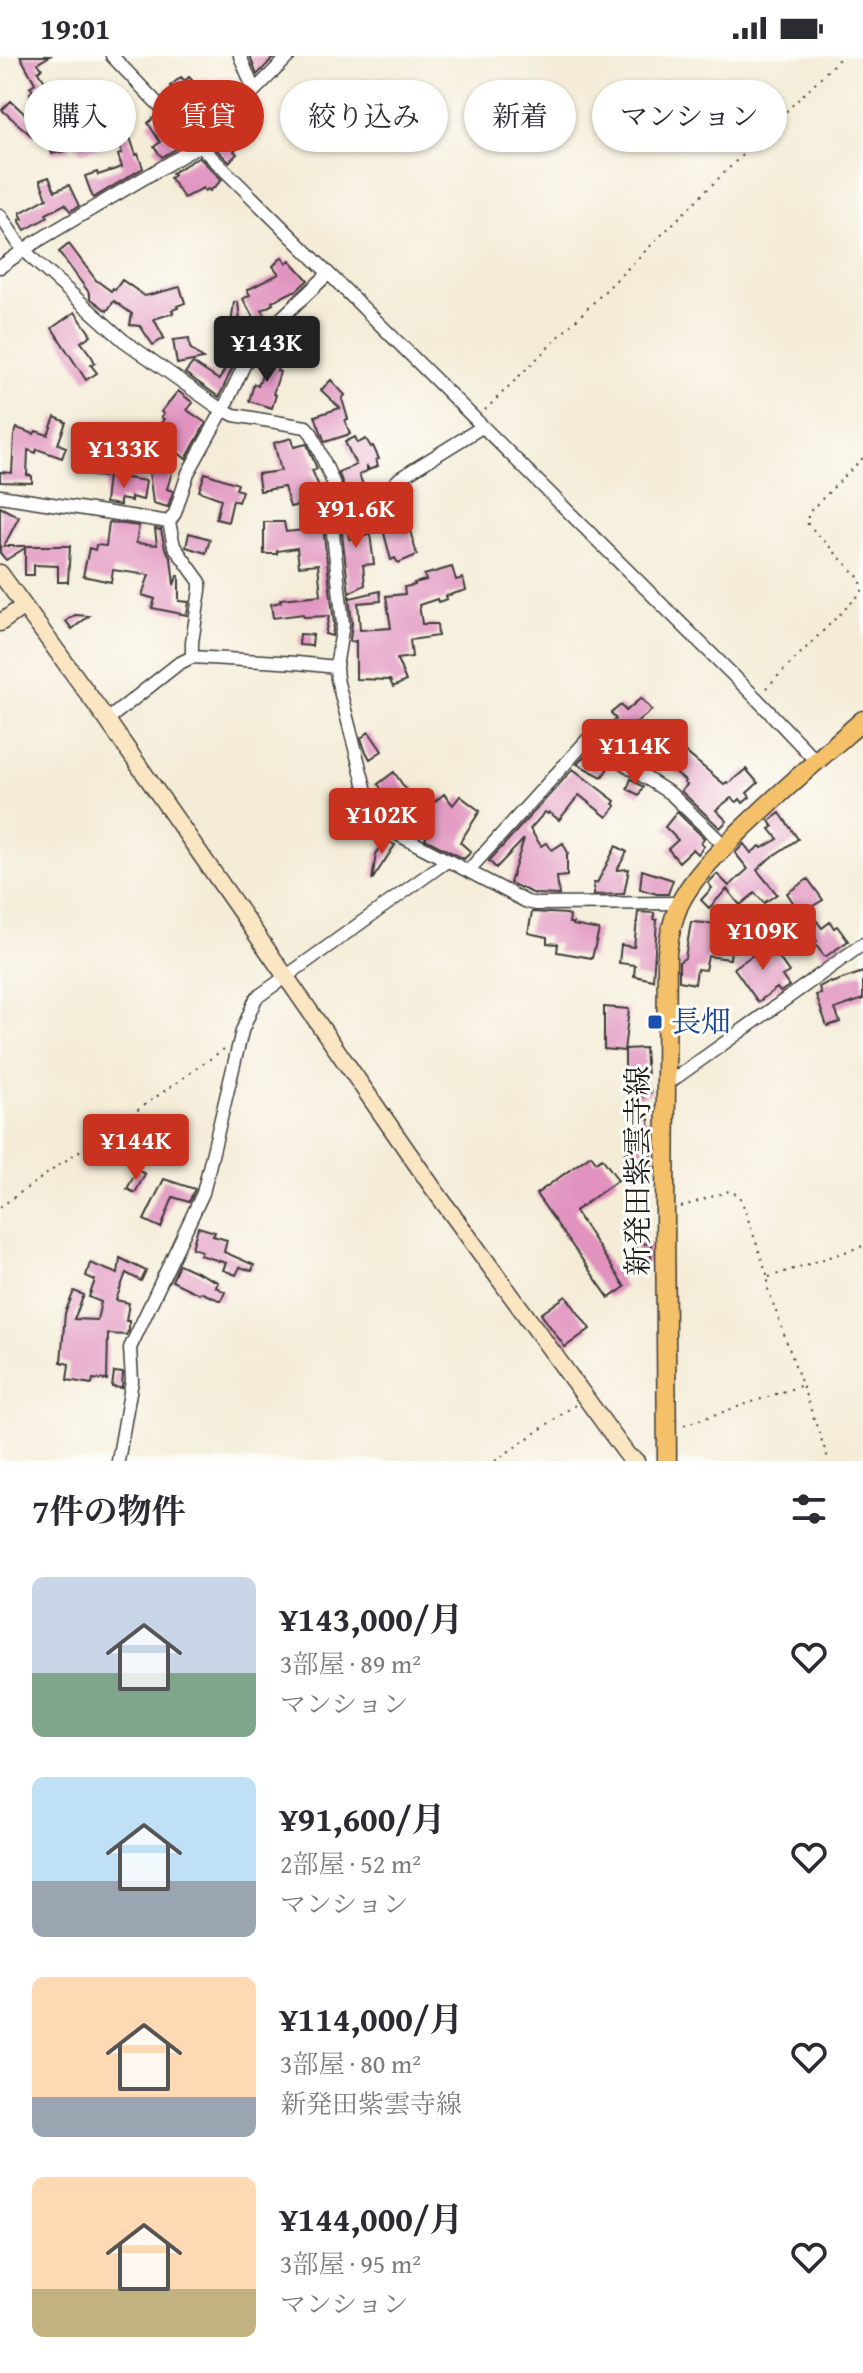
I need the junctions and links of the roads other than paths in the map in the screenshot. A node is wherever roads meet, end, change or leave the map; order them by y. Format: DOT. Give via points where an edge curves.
graph roads {
  1 [pos="112,56"];
  2 [pos="240,56"];
  3 [pos="289,56"];
  4 [pos="250,80"];
  5 [pos="264,80"];
  6 [pos="152,96"];
  7 [pos="188,152"];
  8 [pos="207,152"];
  9 [pos="0,215"];
  10 [pos="24,250"];
  11 [pos="0,267"];
  12 [pos="328,274"];
  13 [pos="223,410"];
  14 [pos="479,423"];
  15 [pos="0,496"];
  16 [pos="336,505"];
  17 [pos="169,522"];
  18 [pos="0,573"];
  19 [pos="24,606"];
  20 [pos="0,623"];
  21 [pos="192,657"];
  22 [pos="336,667"];
  23 [pos="107,720"];
  24 [pos="863,720"];
  25 [pos="816,761"];
  26 [pos="725,846"];
  27 [pos="447,861"];
  28 [pos="468,871"];
  29 [pos="680,903"];
  30 [pos="863,944"];
  31 [pos="286,975"];
  32 [pos="667,1084"];
  33 [pos="118,1461"];
  34 [pos="636,1461"];
  35 [pos="667,1461"];
  1 -- 6 [label="street"];
  2 -- 4 [label="street"];
  3 -- 5 [label="street"];
  7 -- 10 [label="street"];
  8 -- 12 [label="street"];
  9 -- 10 [label="street"];
  10 -- 11 [label="street"];
  10 -- 13 [label="street" via="123,340"];
  12 -- 13 [label="street" via="261,340"];
  12 -- 14 [label="street"];
  13 -- 16 [label="street" via="306,427 335,487"];
  13 -- 17 [label="street" via="188,473"];
  14 -- 16 [label="street" via="400,478 374,504"];
  14 -- 25 [label="street"];
  15 -- 17 [label="street"];
  16 -- 22 [label="street" via="333,534 343,624"];
  17 -- 21 [label="street" via="174,546 200,582"];
  18 -- 19 [label="street"];
  19 -- 20 [label="street"];
  19 -- 23 [label="street"];
  21 -- 22 [label="street"];
  21 -- 23 [label="street"];
  22 -- 27 [label="street" via="374,822"];
  23 -- 31 [label="street"];
  24 -- 25 [label="main road, 新発田紫雲寺線"];
  25 -- 26 [label="main road, 新発田紫雲寺線"];
  26 -- 28 [label="street" via="671,794 587,740"];
  26 -- 29 [label="main road, 新発田紫雲寺線"];
  27 -- 28 [label="street"];
  27 -- 31 [label="street"];
  28 -- 29 [label="street" via="537,904"];
  29 -- 32 [label="main road, 新発田紫雲寺線" via="667,953"];
  30 -- 32 [label="street"];
  31 -- 33 [label="street" via="256,998 240,1038 203,1193 130,1348 132,1381"];
  31 -- 34 [label="street" via="433,1188"];
  32 -- 35 [label="main road, 新発田紫雲寺線"];
}
